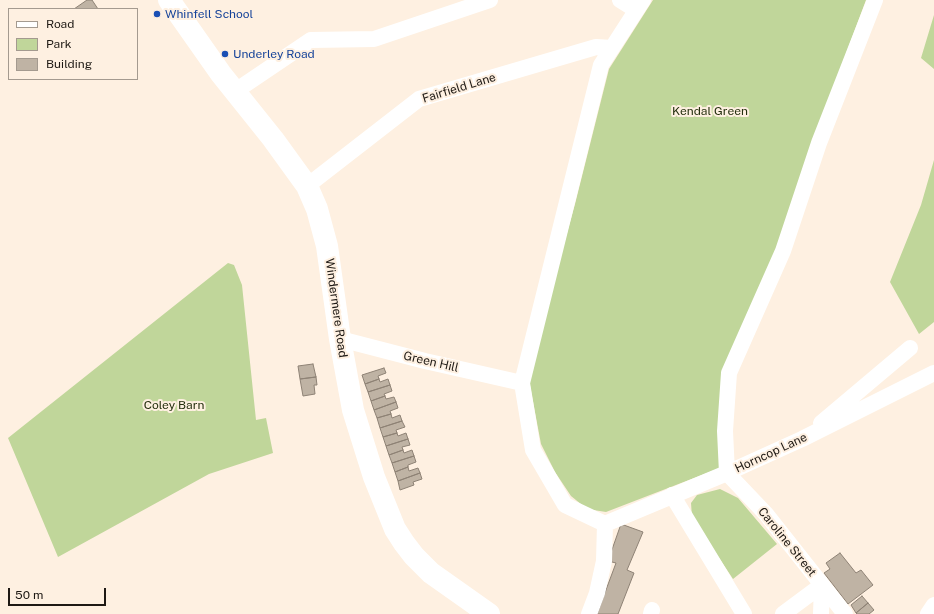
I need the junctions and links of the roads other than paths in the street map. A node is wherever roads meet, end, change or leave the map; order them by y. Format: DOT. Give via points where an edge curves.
graph roads {
  1 [pos="169,0"];
  2 [pos="490,0"];
  3 [pos="620,0"];
  4 [pos="875,0"];
  5 [pos="473,3"];
  6 [pos="640,5"];
  7 [pos="612,48"];
  8 [pos="234,92"];
  9 [pos="307,186"];
  10 [pos="340,339"];
  11 [pos="910,348"];
  12 [pos="934,373"];
  13 [pos="522,382"];
  14 [pos="802,439"];
  15 [pos="727,473"];
  16 [pos="672,495"];
  17 [pos="605,524"];
  18 [pos="822,585"];
  19 [pos="934,605"];
  20 [pos="489,614"];
  21 [pos="589,614"];
  22 [pos="744,614"];
  23 [pos="784,614"];
  24 [pos="821,614"];
  25 [pos="845,614"];
  26 [pos="928,614"];
  1 -- 8 [label="highway, Windermere Road"];
  2 -- 5 [label="street"];
  3 -- 6 [label="street"];
  4 -- 15 [label="street" via="819,143 783,251 729,373 725,431"];
  5 -- 8 [label="street" via="374,39 311,40"];
  6 -- 7 [label="street"];
  7 -- 9 [label="street, Fairfield Lane" via="596,47 419,99"];
  7 -- 13 [label="street" via="601,65"];
  8 -- 9 [label="highway, Windermere Road"];
  9 -- 10 [label="highway, Windermere Road" via="317,209 327,246"];
  10 -- 13 [label="street, Green Hill"];
  10 -- 20 [label="highway, Windermere Road" via="358,432 395,529 414,556 431,573"];
  11 -- 14 [label="street"];
  12 -- 14 [label="street, Horncop Lane"];
  13 -- 17 [label="street" via="533,450 565,505"];
  14 -- 15 [label="street, Horncop Lane"];
  15 -- 16 [label="street, Horncop Lane"];
  15 -- 18 [label="street, Caroline Street" via="766,514"];
  16 -- 17 [label="street, Horncop Lane"];
  16 -- 22 [label="street"];
  17 -- 21 [label="street" via="604,561"];
  18 -- 23 [label="street"];
  18 -- 24 [label="street"];
  18 -- 25 [label="street, Caroline Street"];
  19 -- 26 [label="street"];
}
